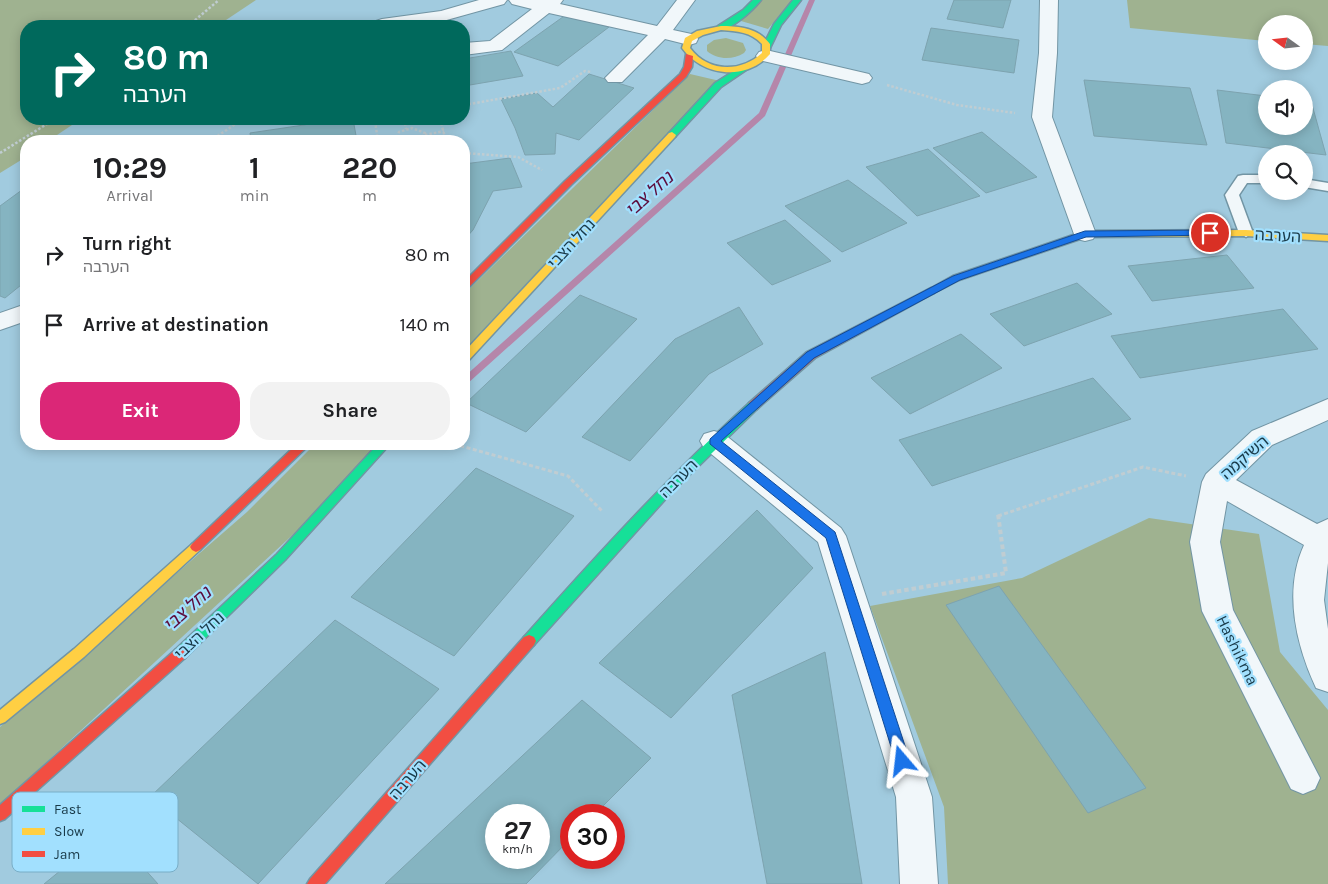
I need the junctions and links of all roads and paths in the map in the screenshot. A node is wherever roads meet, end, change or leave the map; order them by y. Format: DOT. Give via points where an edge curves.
graph roads {
  1 [pos="219,0"];
  2 [pos="498,0"];
  3 [pos="518,0"];
  4 [pos="686,0"];
  5 [pos="757,0"];
  6 [pos="797,0"];
  7 [pos="1049,0"];
  8 [pos="550,3"];
  9 [pos="195,20"];
  10 [pos="416,20"];
  11 [pos="721,28"];
  12 [pos="661,33"];
  13 [pos="470,48"];
  14 [pos="689,48"];
  15 [pos="767,51"];
  16 [pos="745,68"];
  17 [pos="614,78"];
  18 [pos="862,78"];
  19 [pos="470,104"];
  20 [pos="1042,117"];
  21 [pos="45,125"];
  22 [pos="234,125"];
  23 [pos="405,125"];
  24 [pos="442,125"];
  25 [pos="406,129"];
  26 [pos="444,131"];
  27 [pos="29,135"];
  28 [pos="219,135"];
  29 [pos="398,135"];
  30 [pos="425,135"];
  31 [pos="445,135"];
  32 [pos="20,141"];
  33 [pos="0,153"];
  34 [pos="470,153"];
  35 [pos="1258,179"];
  36 [pos="568,183"];
  37 [pos="1313,184"];
  38 [pos="1328,187"];
  39 [pos="1246,233"];
  40 [pos="1085,234"];
  41 [pos="1328,238"];
  42 [pos="470,281"];
  43 [pos="20,314"];
  44 [pos="0,322"];
  45 [pos="470,352"];
  46 [pos="1328,409"];
  47 [pos="714,442"];
  48 [pos="470,448"];
  49 [pos="298,450"];
  50 [pos="379,450"];
  51 [pos="1216,482"];
  52 [pos="624,533"];
  53 [pos="1324,536"];
  54 [pos="897,592"];
  55 [pos="1328,678"];
  56 [pos="0,718"];
  57 [pos="1303,778"];
  58 [pos="25,792"];
  59 [pos="12,803"];
  60 [pos="0,814"];
  61 [pos="315,884"];
  62 [pos="919,884"];
  1 -- 9 [label="path"];
  2 -- 10 [label="street" via="444,16"];
  3 -- 8 [label="street"];
  4 -- 12 [label="street"];
  5 -- 11 [label="street" via="746,12"];
  6 -- 15 [label="street" via="778,24"];
  7 -- 20 [label="street"];
  8 -- 12 [label="street"];
  8 -- 13 [label="street" via="495,46"];
  11 -- 14 [label="street" via="708,30"];
  11 -- 15 [label="street" via="748,31 758,36"];
  12 -- 14 [label="street"];
  12 -- 17 [label="street"];
  14 -- 16 [label="street" via="703,66"];
  14 -- 36 [label="street" via="688,68 683,75"];
  15 -- 16 [label="street, נחל הצבי" via="756,64"];
  15 -- 18 [label="street"];
  16 -- 45 [label="street, נחל הצבי" via="718,85"];
  17 -- 19 [label="path" via="584,71 560,88"];
  18 -- 20 [label="path" via="957,104"];
  20 -- 40 [label="street"];
  21 -- 27 [label="path"];
  22 -- 28 [label="path"];
  23 -- 25 [label="path"];
  24 -- 26 [label="path"];
  25 -- 29 [label="path"];
  25 -- 30 [label="path" via="420,129"];
  26 -- 30 [label="path"];
  26 -- 31 [label="path"];
  32 -- 33 [label="path"];
  34 -- 36 [label="path" via="518,157"];
  35 -- 39 [label="lane" via="1243,179 1232,195"];
  36 -- 42 [label="street"];
  37 -- 38 [label="lane"];
  39 -- 40 [label="street, הערבה"];
  39 -- 41 [label="street, הערבה"];
  40 -- 47 [label="street, הערבה" via="956,278 811,355"];
  43 -- 44 [label="street"];
  46 -- 51 [label="street, השיקמה" via="1262,438"];
  47 -- 52 [label="street, הערבה"];
  47 -- 62 [label="street" via="831,536 914,797"];
  48 -- 52 [label="path" via="568,476"];
  49 -- 56 [label="street" via="174,567"];
  50 -- 58 [label="street, נחל הצבי" via="245,593"];
  51 -- 53 [label="street"];
  51 -- 54 [label="path" via="1142,467 998,514 1006,573"];
  51 -- 57 [label="street, Hashikma" via="1205,542 1218,611"];
  52 -- 61 [label="street, הערבה"];
  53 -- 55 [label="street" via="1309,575 1310,622"];
  59 -- 60 [label="street, נחל הצבי"];
}
